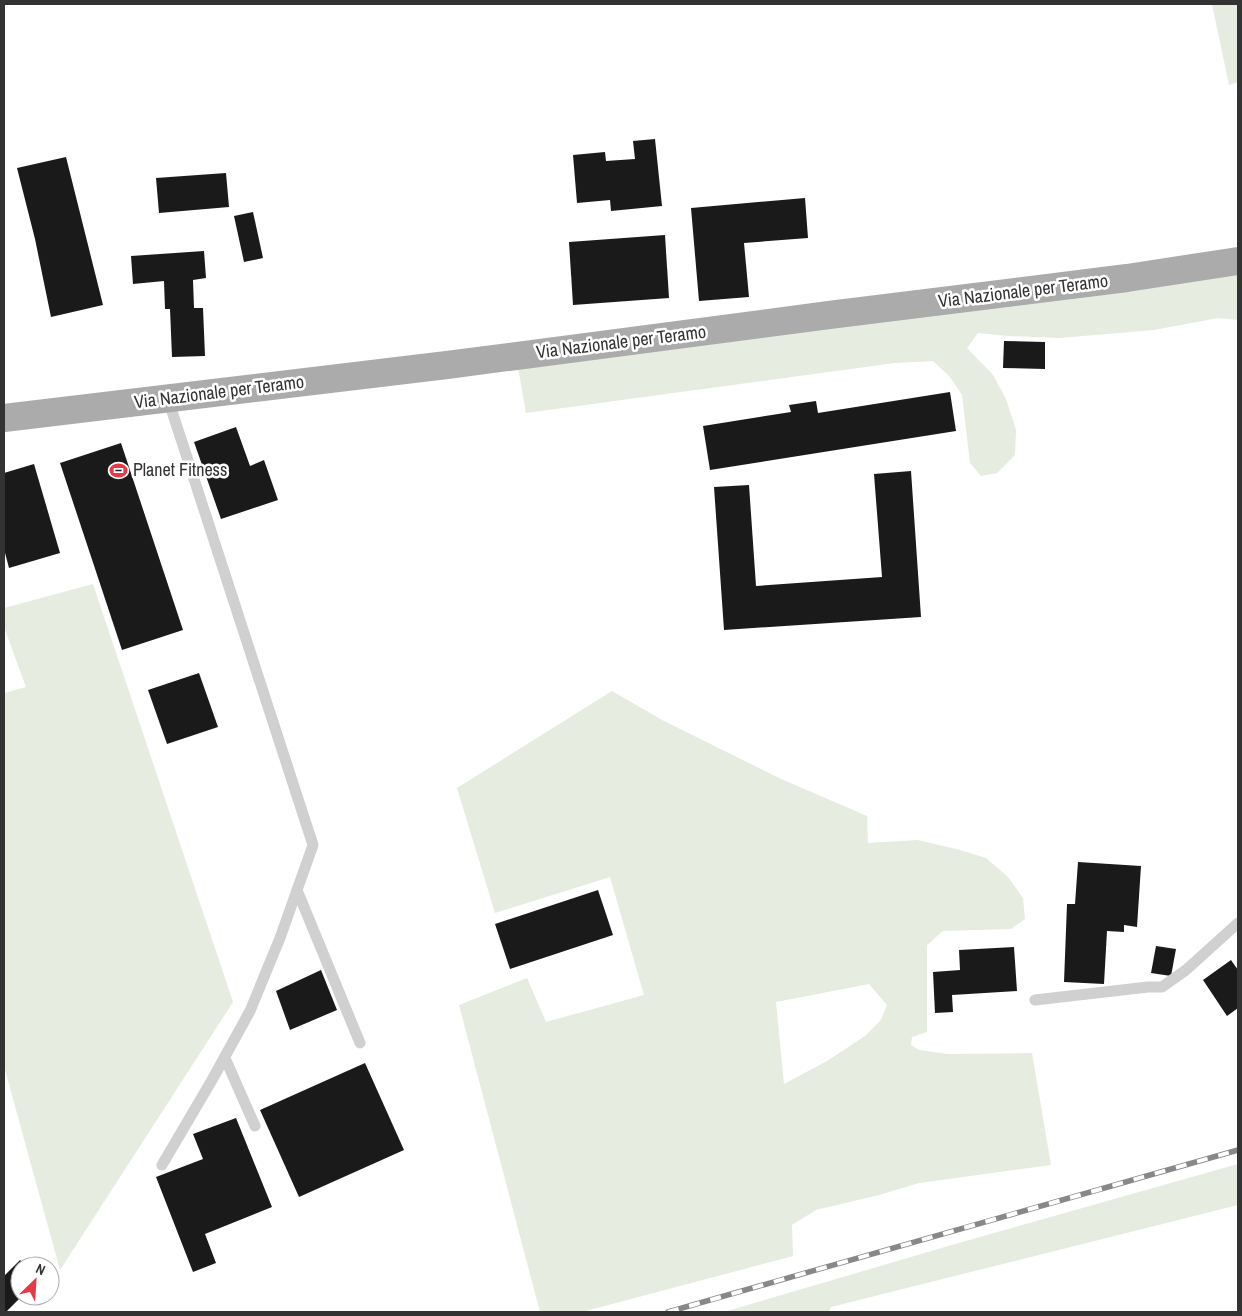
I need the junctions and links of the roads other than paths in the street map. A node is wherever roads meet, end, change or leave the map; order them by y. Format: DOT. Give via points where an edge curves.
graph roads {
  1 [pos="1238,261"];
  2 [pos="168,399"];
  3 [pos="4,418"];
  4 [pos="297,890"];
  5 [pos="1238,923"];
  6 [pos="1035,1000"];
  7 [pos="360,1044"];
  8 [pos="225,1058"];
  9 [pos="255,1126"];
  10 [pos="162,1165"];
  1 -- 2 [label="main road, Via Nazionale per Teramo" via="1127,278"];
  2 -- 3 [label="main road, Via Nazionale per Teramo"];
  2 -- 4 [label="lane" via="313,845"];
  4 -- 7 [label="lane"];
  4 -- 8 [label="lane" via="250,1011"];
  5 -- 6 [label="lane" via="1162,987"];
  8 -- 9 [label="lane"];
  8 -- 10 [label="lane"];
}
